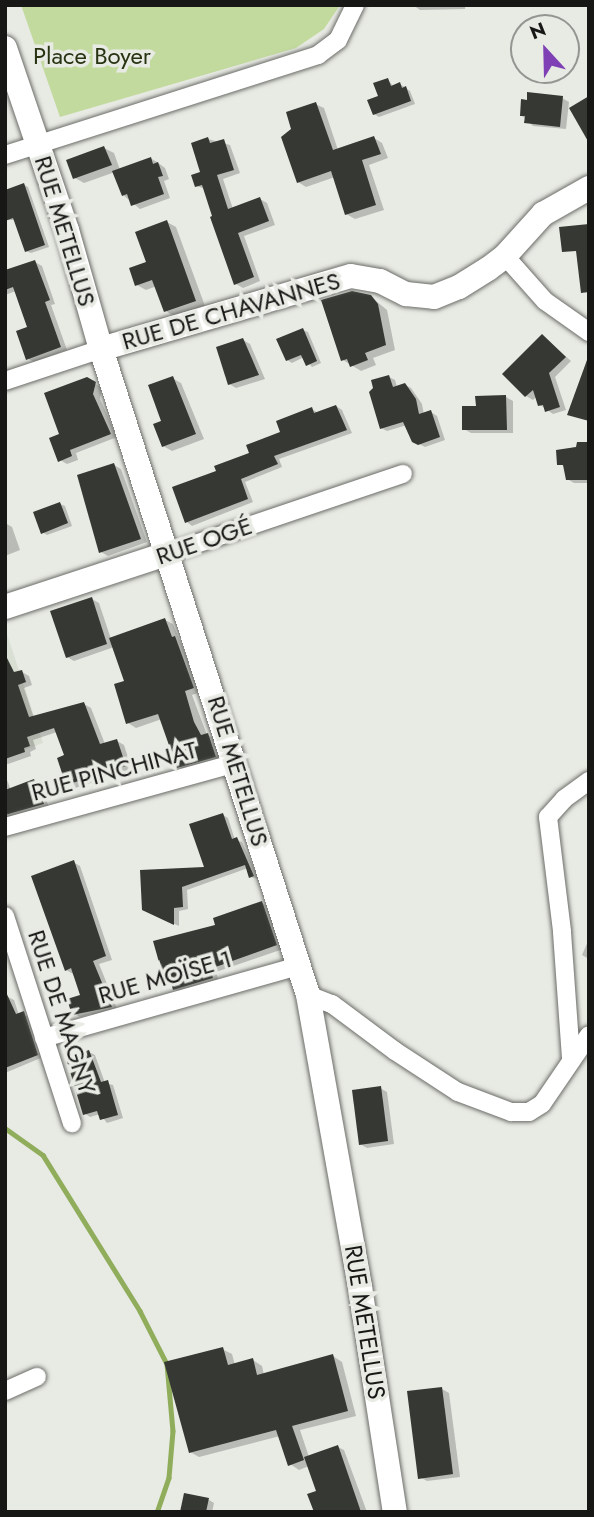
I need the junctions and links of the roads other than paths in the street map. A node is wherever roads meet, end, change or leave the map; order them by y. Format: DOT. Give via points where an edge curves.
graph roads {
  1 [pos="355,5"];
  2 [pos="5,48"];
  3 [pos="38,144"];
  4 [pos="5,156"];
  5 [pos="589,187"];
  6 [pos="505,256"];
  7 [pos="589,332"];
  8 [pos="102,349"];
  9 [pos="5,381"];
  10 [pos="403,474"];
  11 [pos="169,553"];
  12 [pos="5,607"];
  13 [pos="236,763"];
  14 [pos="589,781"];
  15 [pos="5,827"];
  16 [pos="5,916"];
  17 [pos="299,966"];
  18 [pos="308,995"];
  19 [pos="589,1035"];
  20 [pos="44,1038"];
  21 [pos="571,1058"];
  22 [pos="72,1123"];
  23 [pos="37,1377"];
  24 [pos="5,1391"];
  25 [pos="395,1512"];
  1 -- 3 [label="street" via="338,40 318,54"];
  2 -- 3 [label="street, RUE METELLUS"];
  3 -- 4 [label="street"];
  3 -- 8 [label="street, RUE METELLUS"];
  5 -- 6 [label="street, RUE DE CHAVANNES" via="543,214"];
  6 -- 7 [label="street" via="545,301"];
  6 -- 8 [label="street, RUE DE CHAVANNES" via="459,287 434,297 406,294 380,281 351,275"];
  8 -- 9 [label="street, RUE DE CHAVANNES"];
  8 -- 11 [label="street, RUE METELLUS"];
  10 -- 11 [label="street, RUE OGÉ"];
  11 -- 12 [label="street, RUE OGÉ"];
  11 -- 13 [label="street, RUE METELLUS"];
  13 -- 15 [label="street, RUE PINCHINAT"];
  13 -- 17 [label="street, RUE METELLUS"];
  14 -- 21 [label="street" via="548,817"];
  16 -- 20 [label="street, RUE DE MAGNY"];
  17 -- 18 [label="street, RUE METELLUS"];
  17 -- 20 [label="street, RUE MOÏSE 1"];
  18 -- 21 [label="street" via="332,1004 458,1092 511,1112 529,1112 542,1104"];
  18 -- 25 [label="street, RUE METELLUS"];
  19 -- 21 [label="street"];
  20 -- 22 [label="street, RUE DE MAGNY"];
  23 -- 24 [label="street"];
}
